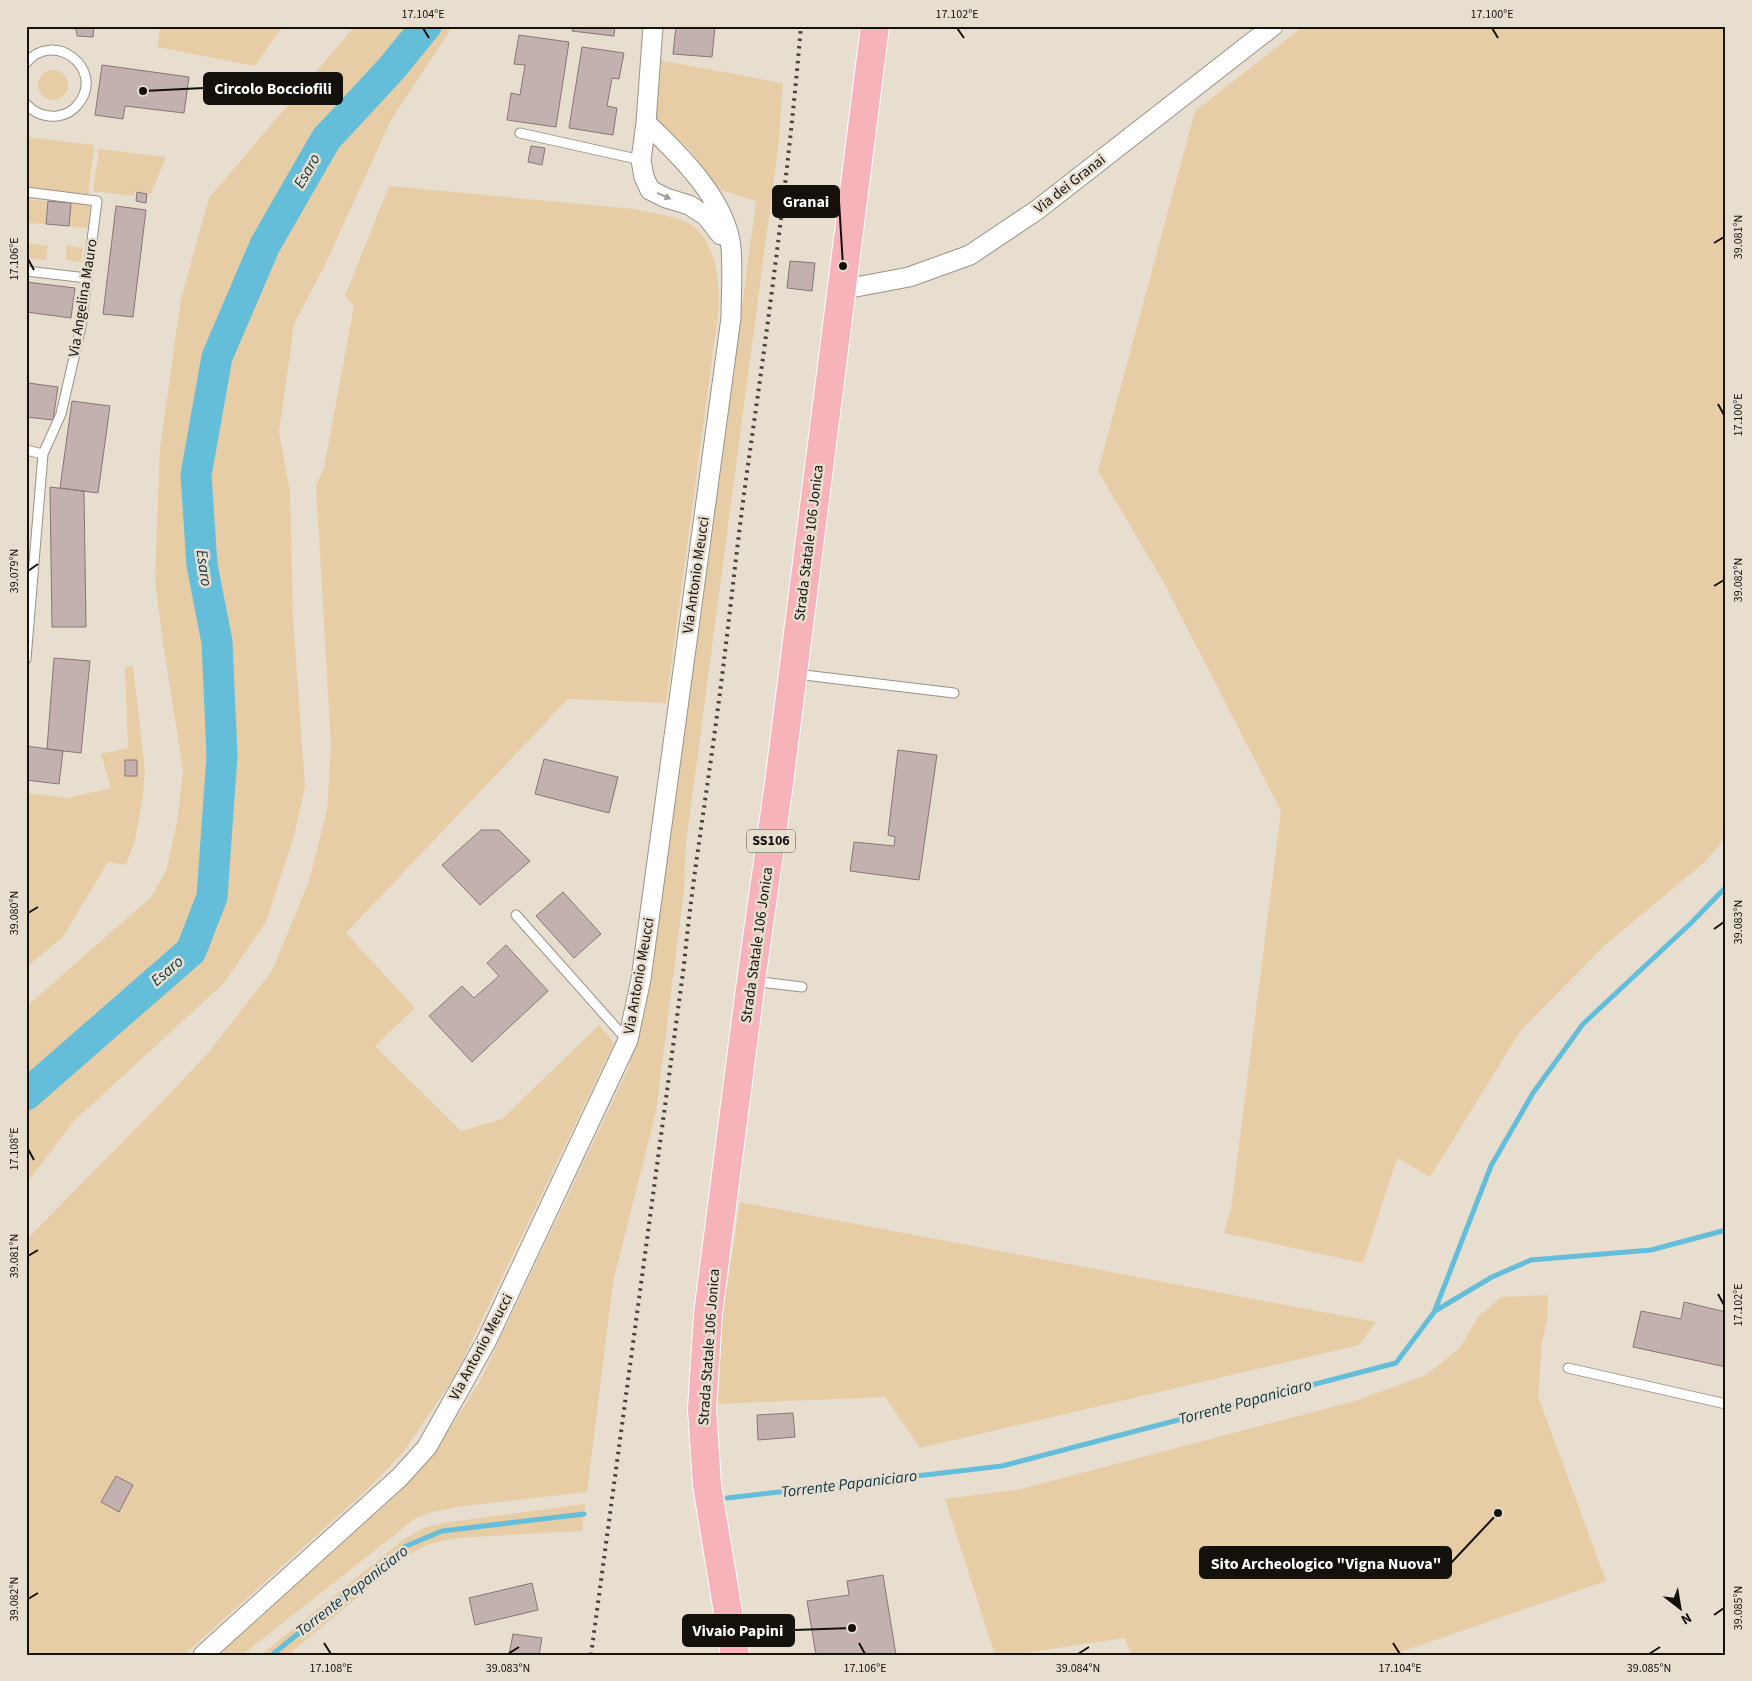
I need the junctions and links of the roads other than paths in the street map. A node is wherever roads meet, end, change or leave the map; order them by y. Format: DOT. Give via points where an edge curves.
graph roads {
  1 [pos="654,26"];
  2 [pos="875,26"];
  3 [pos="1273,26"];
  4 [pos="26,52"];
  5 [pos="37,54"];
  6 [pos="26,63"];
  7 [pos="26,104"];
  8 [pos="646,123"];
  9 [pos="520,133"];
  10 [pos="641,160"];
  11 [pos="26,192"];
  12 [pos="731,247"];
  13 [pos="26,271"];
  14 [pos="87,278"];
  15 [pos="840,290"];
  16 [pos="26,450"];
  17 [pos="43,454"];
  18 [pos="27,639"];
  19 [pos="26,659"];
  20 [pos="792,674"];
  21 [pos="954,693"];
  22 [pos="516,915"];
  23 [pos="751,981"];
  24 [pos="802,987"];
  25 [pos="628,1040"];
  26 [pos="1568,1368"];
  27 [pos="1726,1404"];
  28 [pos="203,1655"];
  29 [pos="735,1655"];
  1 -- 8 [label="street"];
  2 -- 15 [label="main road, Strada Statale 106 Jonica / SS106"];
  3 -- 15 [label="street, Via dei Granai" via="1036,210 970,255 909,277"];
  4 -- 5 [label="lane"];
  5 -- 6 [label="lane"];
  5 -- 7 [label="lane" via="46,50 67,53 85,72 86,85 76,108 62,116 38,114"];
  8 -- 10 [label="street"];
  8 -- 12 [label="street, Via Antonio Meucci" via="672,148 708,192 725,225"];
  9 -- 10 [label="lane"];
  10 -- 12 [label="street, one-way" via="650,190 689,205 706,216"];
  11 -- 14 [label="lane, Via Angelina Mauro" via="97,201"];
  12 -- 25 [label="street, Via Antonio Meucci" via="730,328 641,979"];
  13 -- 14 [label="lane"];
  14 -- 17 [label="lane, Via Angelina Mauro" via="81,327 61,414"];
  15 -- 20 [label="main road, Strada Statale 106 Jonica / SS106"];
  16 -- 17 [label="lane"];
  17 -- 18 [label="lane, Via Angelina Mauro"];
  18 -- 19 [label="lane, Via Angelina Mauro"];
  20 -- 21 [label="lane"];
  20 -- 23 [label="main road, Strada Statale 106 Jonica / SS106"];
  22 -- 25 [label="lane"];
  23 -- 24 [label="lane"];
  23 -- 29 [label="main road, Strada Statale 106 Jonica / SS106" via="708,1314 702,1409 707,1485"];
  25 -- 28 [label="street, Via Antonio Meucci" via="487,1340 427,1447 400,1477"];
  26 -- 27 [label="lane"];
}
